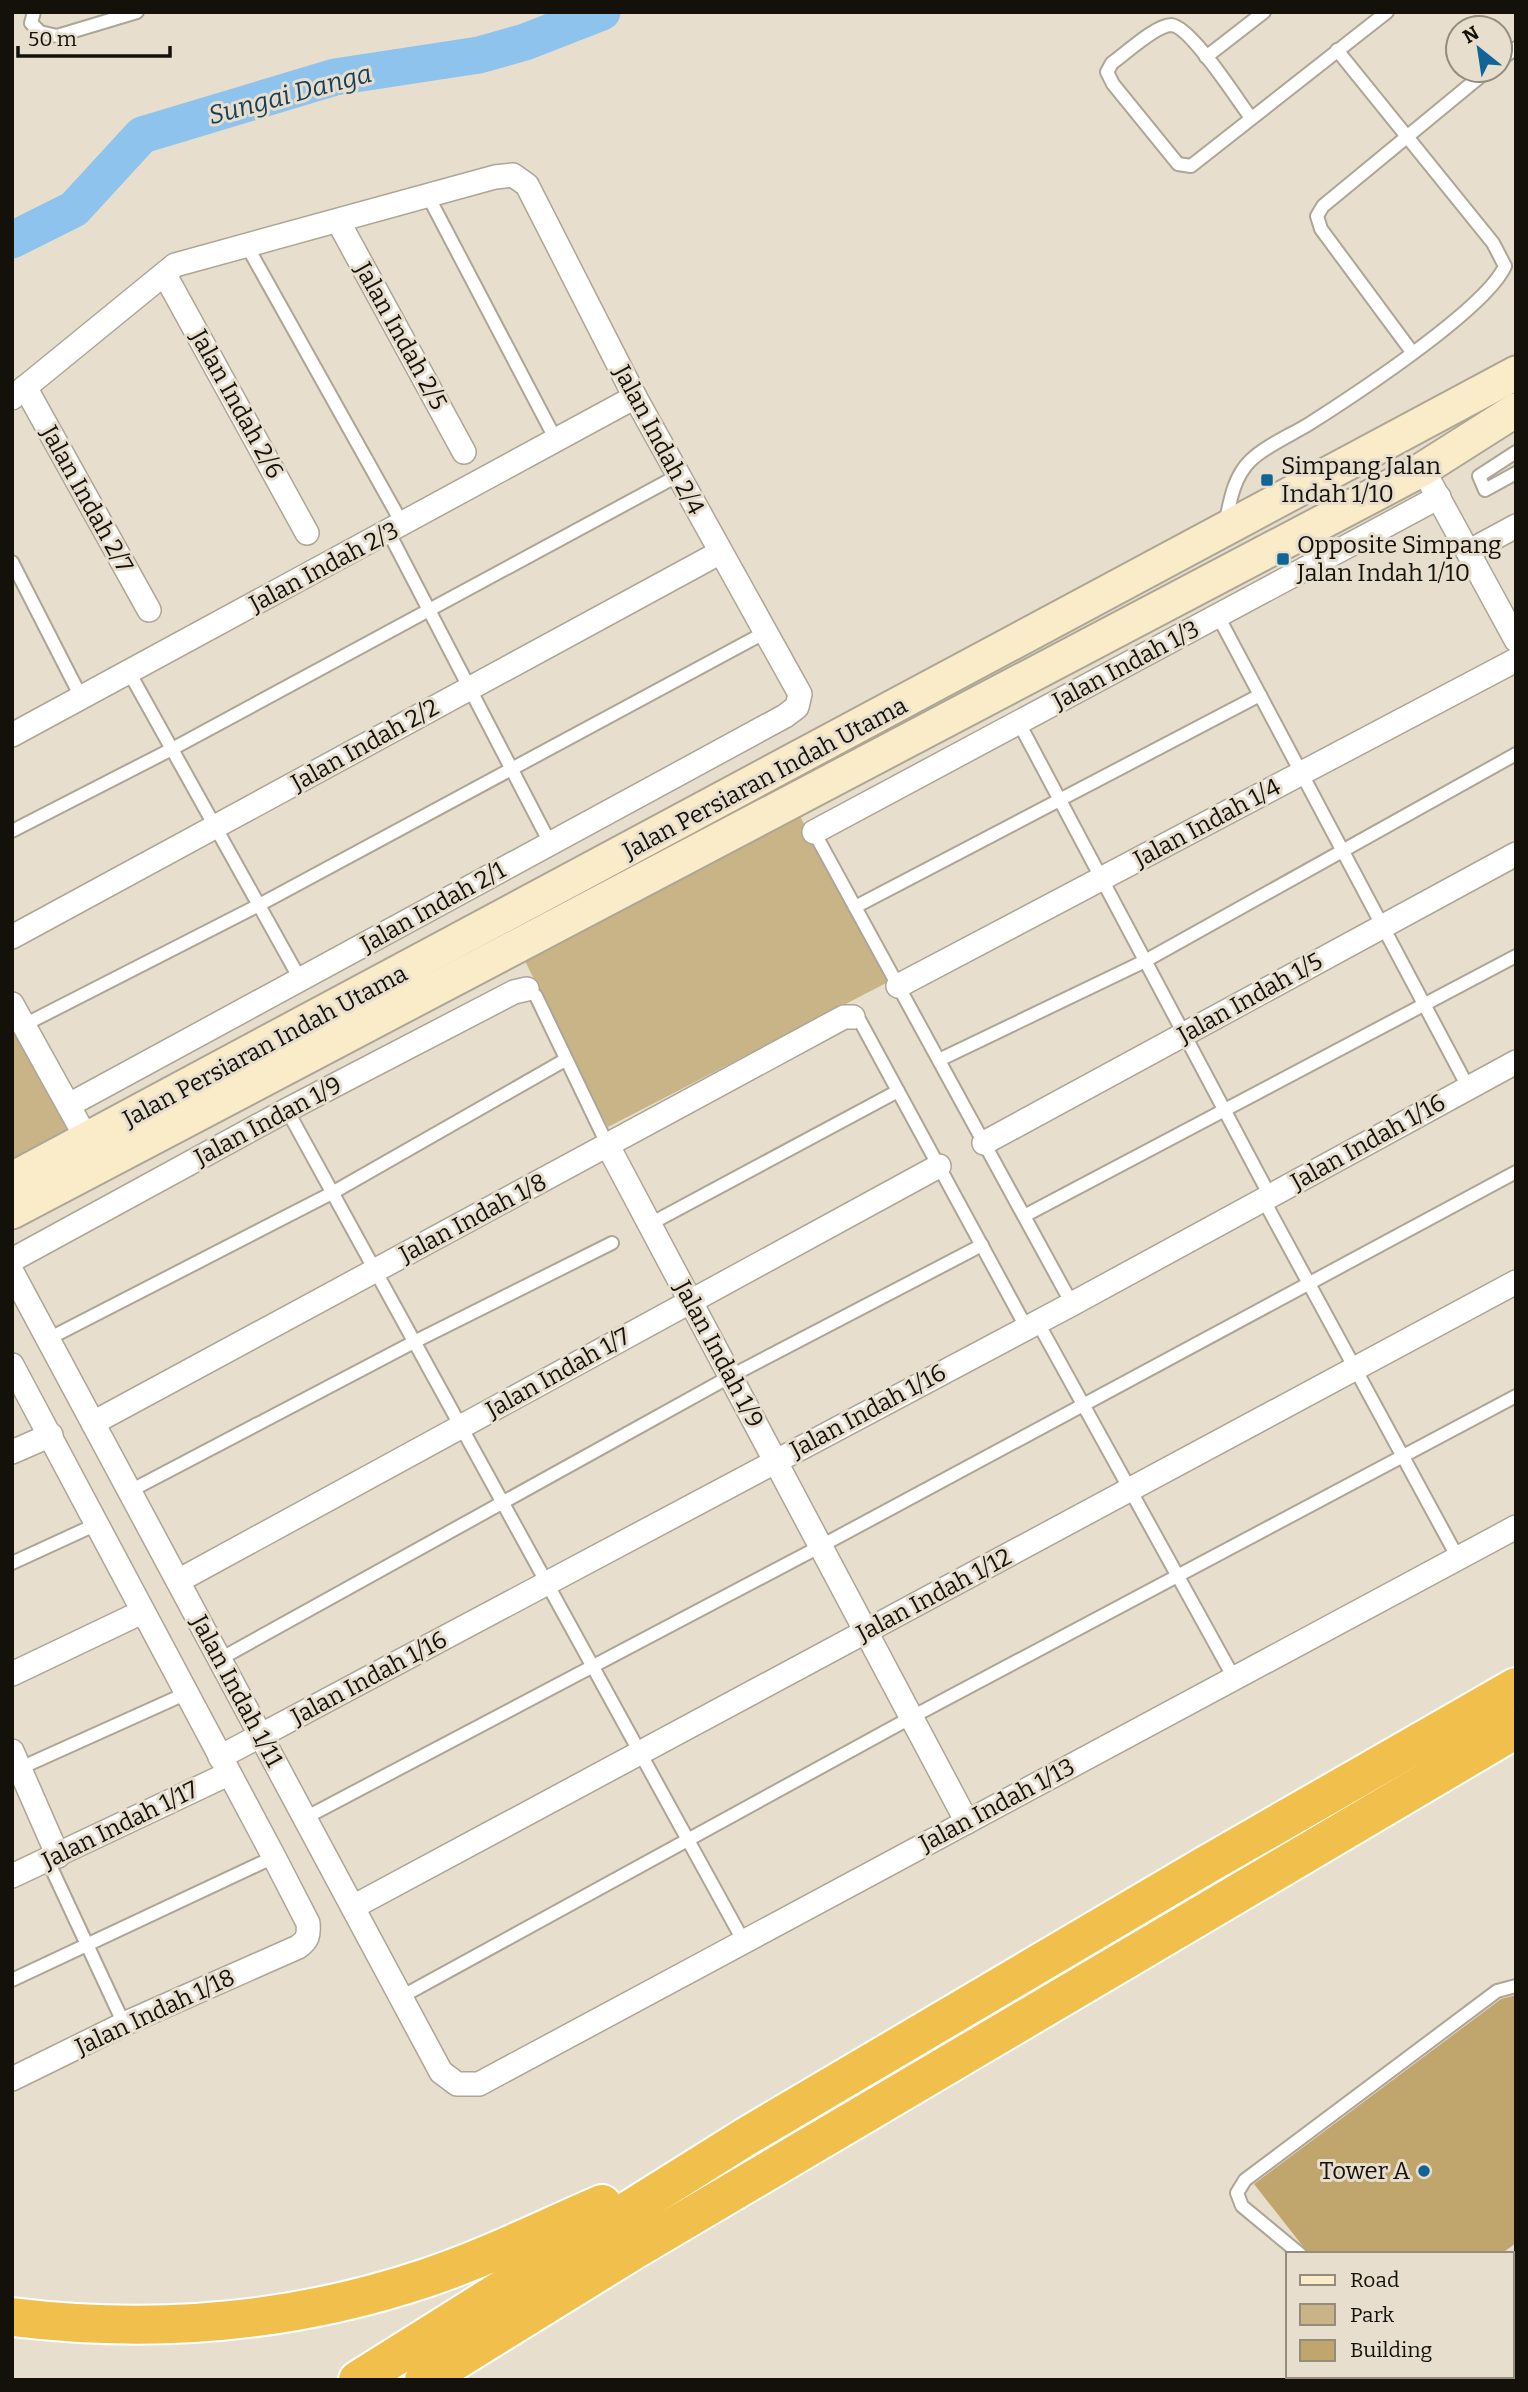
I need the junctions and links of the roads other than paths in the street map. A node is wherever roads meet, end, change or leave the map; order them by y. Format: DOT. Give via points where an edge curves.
graph roads {
  1 [pos="34,12"];
  2 [pos="137,12"];
  3 [pos="1265,12"];
  4 [pos="1387,12"];
  5 [pos="1337,50"];
  6 [pos="1206,57"];
  7 [pos="1471,84"];
  8 [pos="1251,118"];
  9 [pos="1407,136"];
  10 [pos="428,196"];
  11 [pos="338,220"];
  12 [pos="247,246"];
  13 [pos="165,275"];
  14 [pos="1412,352"];
  15 [pos="1516,373"];
  16 [pos="19,392"];
  17 [pos="635,397"];
  18 [pos="1455,408"];
  19 [pos="1516,410"];
  20 [pos="556,440"];
  21 [pos="464,452"];
  22 [pos="1516,452"];
  23 [pos="1343,468"];
  24 [pos="1423,468"];
  25 [pos="1516,473"];
  26 [pos="677,476"];
  27 [pos="1439,497"];
  28 [pos="1516,526"];
  29 [pos="396,529"];
  30 [pos="1223,532"];
  31 [pos="307,533"];
  32 [pos="1468,552"];
  33 [pos="719,553"];
  34 [pos="12,562"];
  35 [pos="149,610"];
  36 [pos="430,611"];
  37 [pos="1218,616"];
  38 [pos="764,633"];
  39 [pos="1516,640"];
  40 [pos="1516,660"];
  41 [pos="129,672"];
  42 [pos="470,688"];
  43 [pos="1260,695"];
  44 [pos="81,697"];
  45 [pos="797,707"];
  46 [pos="1018,723"];
  47 [pos="13,733"];
  48 [pos="172,749"];
  49 [pos="1516,754"];
  50 [pos="510,767"];
  51 [pos="1302,773"];
  52 [pos="1060,800"];
  53 [pos="215,827"];
  54 [pos="12,831"];
  55 [pos="814,832"];
  56 [pos="550,844"];
  57 [pos="1342,849"];
  58 [pos="1516,853"];
  59 [pos="1101,879"];
  60 [pos="259,905"];
  61 [pos="855,907"];
  62 [pos="1383,926"];
  63 [pos="12,937"];
  64 [pos="1516,956"];
  65 [pos="1145,961"];
  66 [pos="300,979"];
  67 [pos="898,986"];
  68 [pos="527,989"];
  69 [pos="12,1004"];
  70 [pos="1425,1005"];
  71 [pos="853,1017"];
  72 [pos="24,1025"];
  73 [pos="1184,1034"];
  74 [pos="565,1060"];
  75 [pos="939,1060"];
  76 [pos="1516,1062"];
  77 [pos="1468,1087"];
  78 [pos="898,1091"];
  79 [pos="69,1105"];
  80 [pos="287,1110"];
  81 [pos="1225,1111"];
  82 [pos="88,1141"];
  83 [pos="984,1143"];
  84 [pos="608,1146"];
  85 [pos="939,1166"];
  86 [pos="1516,1172"];
  87 [pos="12,1179"];
  88 [pos="332,1193"];
  89 [pos="1266,1197"];
  90 [pos="12,1212"];
  91 [pos="1024,1216"];
  92 [pos="650,1224"];
  93 [pos="612,1243"];
  94 [pos="982,1245"];
  95 [pos="12,1260"];
  96 [pos="375,1271"];
  97 [pos="12,1272"];
  98 [pos="1516,1282"];
  99 [pos="1310,1285"];
  100 [pos="691,1301"];
  101 [pos="1072,1304"];
  102 [pos="1032,1324"];
  103 [pos="48,1339"];
  104 [pos="414,1342"];
  105 [pos="12,1365"];
  106 [pos="1355,1368"];
  107 [pos="731,1376"];
  108 [pos="1516,1396"];
  109 [pos="1085,1405"];
  110 [pos="93,1423"];
  111 [pos="461,1427"];
  112 [pos="51,1434"];
  113 [pos="12,1452"];
  114 [pos="1403,1456"];
  115 [pos="775,1460"];
  116 [pos="1131,1489"];
  117 [pos="130,1491"];
  118 [pos="501,1501"];
  119 [pos="99,1522"];
  120 [pos="1516,1527"];
  121 [pos="821,1546"];
  122 [pos="1458,1558"];
  123 [pos="12,1563"];
  124 [pos="1178,1576"];
  125 [pos="178,1581"];
  126 [pos="547,1583"];
  127 [pos="142,1612"];
  128 [pos="866,1631"];
  129 [pos="220,1659"];
  130 [pos="593,1667"];
  131 [pos="12,1674"];
  132 [pos="1234,1678"];
  133 [pos="1516,1687"];
  134 [pos="187,1693"];
  135 [pos="912,1717"];
  136 [pos="1516,1729"];
  137 [pos="261,1736"];
  138 [pos="640,1753"];
  139 [pos="15,1764"];
  140 [pos="224,1765"];
  141 [pos="305,1818"];
  142 [pos="967,1822"];
  143 [pos="688,1840"];
  144 [pos="274,1857"];
  145 [pos="53,1859"];
  146 [pos="12,1876"];
  147 [pos="352,1907"];
  148 [pos="744,1942"];
  149 [pos="87,1944"];
  150 [pos="298,1947"];
  151 [pos="12,1980"];
  152 [pos="1516,1986"];
  153 [pos="401,1997"];
  154 [pos="124,2024"];
  155 [pos="12,2079"];
  156 [pos="479,2084"];
  157 [pos="747,2136"];
  158 [pos="1298,2252"];
  159 [pos="12,2318"];
  160 [pos="358,2380"];
  161 [pos="424,2380"];
  1 -- 2 [label="lane" via="31,23 40,33 57,36"];
  3 -- 6 [label="lane"];
  4 -- 5 [label="lane"];
  5 -- 8 [label="lane"];
  5 -- 9 [label="lane"];
  6 -- 8 [label="lane"];
  6 -- 8 [label="lane" via="1173,25 1161,27 1112,63 1107,72 1178,163 1191,166"];
  7 -- 9 [label="lane"];
  9 -- 14 [label="lane" via="1317,216 1321,229"];
  9 -- 14 [label="lane" via="1493,243 1505,266 1499,280"];
  10 -- 11 [label="street"];
  10 -- 17 [label="street, Jalan Indah 2/4" via="495,177 513,176 527,185"];
  10 -- 20 [label="lane"];
  11 -- 12 [label="street"];
  11 -- 21 [label="street, Jalan Indah 2/5"];
  12 -- 13 [label="street" via="175,265"];
  12 -- 29 [label="lane"];
  13 -- 16 [label="street"];
  13 -- 31 [label="street, Jalan Indah 2/6"];
  14 -- 30 [label="lane" via="1353,397 1250,460 1234,483"];
  15 -- 18 [label="main road, Jalan Persiaran Indah Utama"];
  16 -- 35 [label="street, Jalan Indah 2/7"];
  17 -- 20 [label="street, Jalan Indah 2/3"];
  17 -- 26 [label="street, Jalan Indah 2/4"];
  18 -- 23 [label="main road, Jalan Persiaran Indah Utama"];
  18 -- 24 [label="main road" via="1428,437"];
  19 -- 24 [label="main road, Jalan Persiaran Indah Utama"];
  20 -- 29 [label="street, Jalan Indah 2/3"];
  22 -- 25 [label="lane" via="1479,476 1485,490"];
  23 -- 24 [label="main road" via="1393,456"];
  23 -- 30 [label="main road, Jalan Persiaran Indah Utama"];
  24 -- 27 [label="street"];
  24 -- 90 [label="main road, Jalan Persiaran Indah Utama"];
  26 -- 33 [label="street, Jalan Indah 2/4"];
  26 -- 36 [label="lane"];
  27 -- 32 [label="street"];
  27 -- 37 [label="street, Jalan Indah 1/3"];
  28 -- 32 [label="street"];
  29 -- 36 [label="lane"];
  29 -- 41 [label="street, Jalan Indah 2/3"];
  30 -- 82 [label="main road, Jalan Persiaran Indah Utama"];
  32 -- 39 [label="street"];
  33 -- 38 [label="street, Jalan Indah 2/4"];
  33 -- 42 [label="street, Jalan Indah 2/2"];
  34 -- 44 [label="lane"];
  36 -- 42 [label="lane"];
  36 -- 48 [label="lane"];
  37 -- 43 [label="lane"];
  37 -- 46 [label="street, Jalan Indah 1/3"];
  38 -- 45 [label="street, Jalan Indah 2/4" via="800,694"];
  38 -- 50 [label="lane"];
  40 -- 51 [label="street, Jalan Indah 1/4"];
  41 -- 44 [label="street, Jalan Indah 2/3"];
  41 -- 48 [label="lane"];
  42 -- 50 [label="lane"];
  42 -- 53 [label="street, Jalan Indah 2/2"];
  43 -- 51 [label="lane"];
  43 -- 52 [label="lane"];
  44 -- 47 [label="street, Jalan Indah 2/3"];
  45 -- 56 [label="street, Jalan Indah 2/1"];
  46 -- 52 [label="lane"];
  46 -- 55 [label="street, Jalan Indah 1/3"];
  48 -- 53 [label="lane"];
  48 -- 54 [label="lane"];
  49 -- 57 [label="lane"];
  50 -- 56 [label="lane"];
  50 -- 60 [label="lane"];
  51 -- 57 [label="lane"];
  51 -- 59 [label="street, Jalan Indah 1/4"];
  52 -- 59 [label="lane"];
  52 -- 61 [label="lane"];
  53 -- 60 [label="lane"];
  53 -- 63 [label="street, Jalan Indah 2/2"];
  55 -- 61 [label="lane"];
  56 -- 66 [label="street, Jalan Indah 2/1"];
  57 -- 62 [label="lane"];
  57 -- 65 [label="lane"];
  58 -- 62 [label="street, Jalan Indah 1/5"];
  59 -- 65 [label="lane"];
  59 -- 67 [label="street, Jalan Indah 1/4"];
  60 -- 66 [label="lane"];
  60 -- 72 [label="lane"];
  61 -- 67 [label="lane"];
  62 -- 70 [label="lane"];
  62 -- 73 [label="street, Jalan Indah 1/5"];
  64 -- 70 [label="lane"];
  65 -- 73 [label="lane"];
  65 -- 75 [label="lane"];
  66 -- 79 [label="street, Jalan Indah 2/1"];
  67 -- 75 [label="lane"];
  68 -- 74 [label="lane" via="536,996"];
  68 -- 80 [label="street, Jalan Indan 1/9"];
  69 -- 72 [label="street"];
  70 -- 77 [label="lane"];
  70 -- 81 [label="lane"];
  71 -- 78 [label="lane" via="860,1021"];
  71 -- 84 [label="street, Jalan Indah 1/8" via="844,1017"];
  72 -- 79 [label="street"];
  73 -- 81 [label="lane"];
  73 -- 83 [label="street, Jalan Indah 1/5"];
  74 -- 84 [label="lane"];
  74 -- 88 [label="lane"];
  75 -- 83 [label="lane"];
  76 -- 77 [label="street, Jalan Indah 1/16"];
  77 -- 89 [label="street, Jalan Indah 1/16"];
  78 -- 85 [label="lane"];
  78 -- 92 [label="lane"];
  79 -- 82 [label="street"];
  80 -- 88 [label="lane"];
  80 -- 95 [label="street, Jalan Indan 1/9"];
  81 -- 89 [label="lane"];
  81 -- 91 [label="lane"];
  82 -- 87 [label="main road, Jalan Persiaran Indah Utama"];
  83 -- 91 [label="lane"];
  84 -- 92 [label="street, Jalan Indah 1/9"];
  84 -- 96 [label="street, Jalan Indah 1/8"];
  85 -- 94 [label="lane"];
  85 -- 100 [label="street, Jalan Indah 1/7"];
  86 -- 99 [label="lane"];
  88 -- 96 [label="lane"];
  88 -- 103 [label="lane"];
  89 -- 99 [label="lane"];
  89 -- 101 [label="street, Jalan Indah 1/16"];
  91 -- 101 [label="lane"];
  92 -- 100 [label="street, Jalan Indah 1/9"];
  93 -- 104 [label="lane"];
  94 -- 102 [label="lane"];
  94 -- 107 [label="lane"];
  96 -- 104 [label="lane"];
  96 -- 110 [label="street, Jalan Indah 1/8"];
  97 -- 103 [label="street, Jalan Indah 1/11"];
  98 -- 106 [label="street, Jalan Indah 1/12"];
  99 -- 106 [label="lane"];
  99 -- 109 [label="lane"];
  100 -- 107 [label="street, Jalan Indah 1/9"];
  100 -- 111 [label="street, Jalan Indah 1/7"];
  101 -- 102 [label="street, Jalan Indah 1/16"];
  102 -- 109 [label="lane"];
  102 -- 115 [label="street, Jalan Indah 1/16"];
  103 -- 110 [label="street, Jalan Indah 1/11"];
  104 -- 111 [label="lane"];
  104 -- 117 [label="lane"];
  105 -- 112 [label="street, Jalan Indah 1/11"];
  106 -- 114 [label="lane"];
  106 -- 116 [label="street, Jalan Indah 1/12"];
  107 -- 115 [label="street, Jalan Indah 1/9"];
  107 -- 118 [label="lane"];
  108 -- 114 [label="lane"];
  109 -- 116 [label="lane"];
  109 -- 121 [label="lane"];
  110 -- 117 [label="street, Jalan Indah 1/11"];
  111 -- 118 [label="lane"];
  111 -- 125 [label="street, Jalan Indah 1/7"];
  112 -- 113 [label="street"];
  112 -- 119 [label="street, Jalan Indah 1/11"];
  114 -- 122 [label="lane"];
  114 -- 124 [label="lane"];
  115 -- 121 [label="street, Jalan Indah 1/9"];
  115 -- 126 [label="street, Jalan Indah 1/16"];
  116 -- 124 [label="lane"];
  116 -- 128 [label="street, Jalan Indah 1/12"];
  117 -- 125 [label="street, Jalan Indah 1/11"];
  118 -- 126 [label="lane"];
  118 -- 129 [label="lane"];
  119 -- 123 [label="lane"];
  119 -- 127 [label="street, Jalan Indah 1/11"];
  120 -- 122 [label="street, Jalan Indah 1/13"];
  121 -- 128 [label="street, Jalan Indah 1/9"];
  121 -- 130 [label="lane"];
  122 -- 132 [label="street, Jalan Indah 1/13"];
  124 -- 132 [label="lane"];
  124 -- 135 [label="lane"];
  125 -- 129 [label="street, Jalan Indah 1/11"];
  126 -- 130 [label="lane"];
  126 -- 137 [label="street, Jalan Indah 1/16"];
  127 -- 131 [label="street"];
  127 -- 134 [label="street, Jalan Indah 1/11"];
  128 -- 135 [label="street, Jalan Indah 1/9"];
  128 -- 138 [label="street, Jalan Indah 1/12"];
  129 -- 137 [label="street, Jalan Indah 1/11"];
  130 -- 138 [label="lane"];
  130 -- 141 [label="lane"];
  132 -- 142 [label="street, Jalan Indah 1/13"];
  133 -- 157 [label="highway"];
  134 -- 139 [label="lane"];
  134 -- 140 [label="street, Jalan Indah 1/11"];
  135 -- 142 [label="street, Jalan Indah 1/9"];
  135 -- 143 [label="lane"];
  136 -- 161 [label="highway" via="645,2243"];
  137 -- 140 [label="street, Jalan Indah 1/16"];
  137 -- 141 [label="street, Jalan Indah 1/11"];
  138 -- 143 [label="lane"];
  138 -- 147 [label="street, Jalan Indah 1/12"];
  139 -- 145 [label="street"];
  140 -- 144 [label="street, Jalan Indah 1/11"];
  140 -- 145 [label="street, Jalan Indah 1/17"];
  141 -- 147 [label="street, Jalan Indah 1/11"];
  142 -- 148 [label="street, Jalan Indah 1/13"];
  143 -- 148 [label="lane"];
  143 -- 153 [label="lane"];
  144 -- 149 [label="lane"];
  144 -- 150 [label="street, Jalan Indah 1/11" via="308,1923 306,1942"];
  145 -- 146 [label="street, Jalan Indah 1/17"];
  145 -- 149 [label="lane"];
  147 -- 153 [label="street, Jalan Indah 1/11"];
  148 -- 156 [label="street, Jalan Indah 1/13"];
  149 -- 151 [label="lane"];
  149 -- 154 [label="lane"];
  150 -- 154 [label="street, Jalan Indah 1/18"];
  152 -- 158 [label="lane" via="1497,1991 1245,2180 1237,2193 1242,2206"];
  153 -- 156 [label="street, Jalan Indah 1/11" via="441,2072 457,2084"];
  154 -- 155 [label="street, Jalan Indah 1/18"];
  157 -- 159 [label="highway" via="636,2190 467,2262 367,2294 280,2315 161,2327"];
  157 -- 160 [label="highway"];
}
